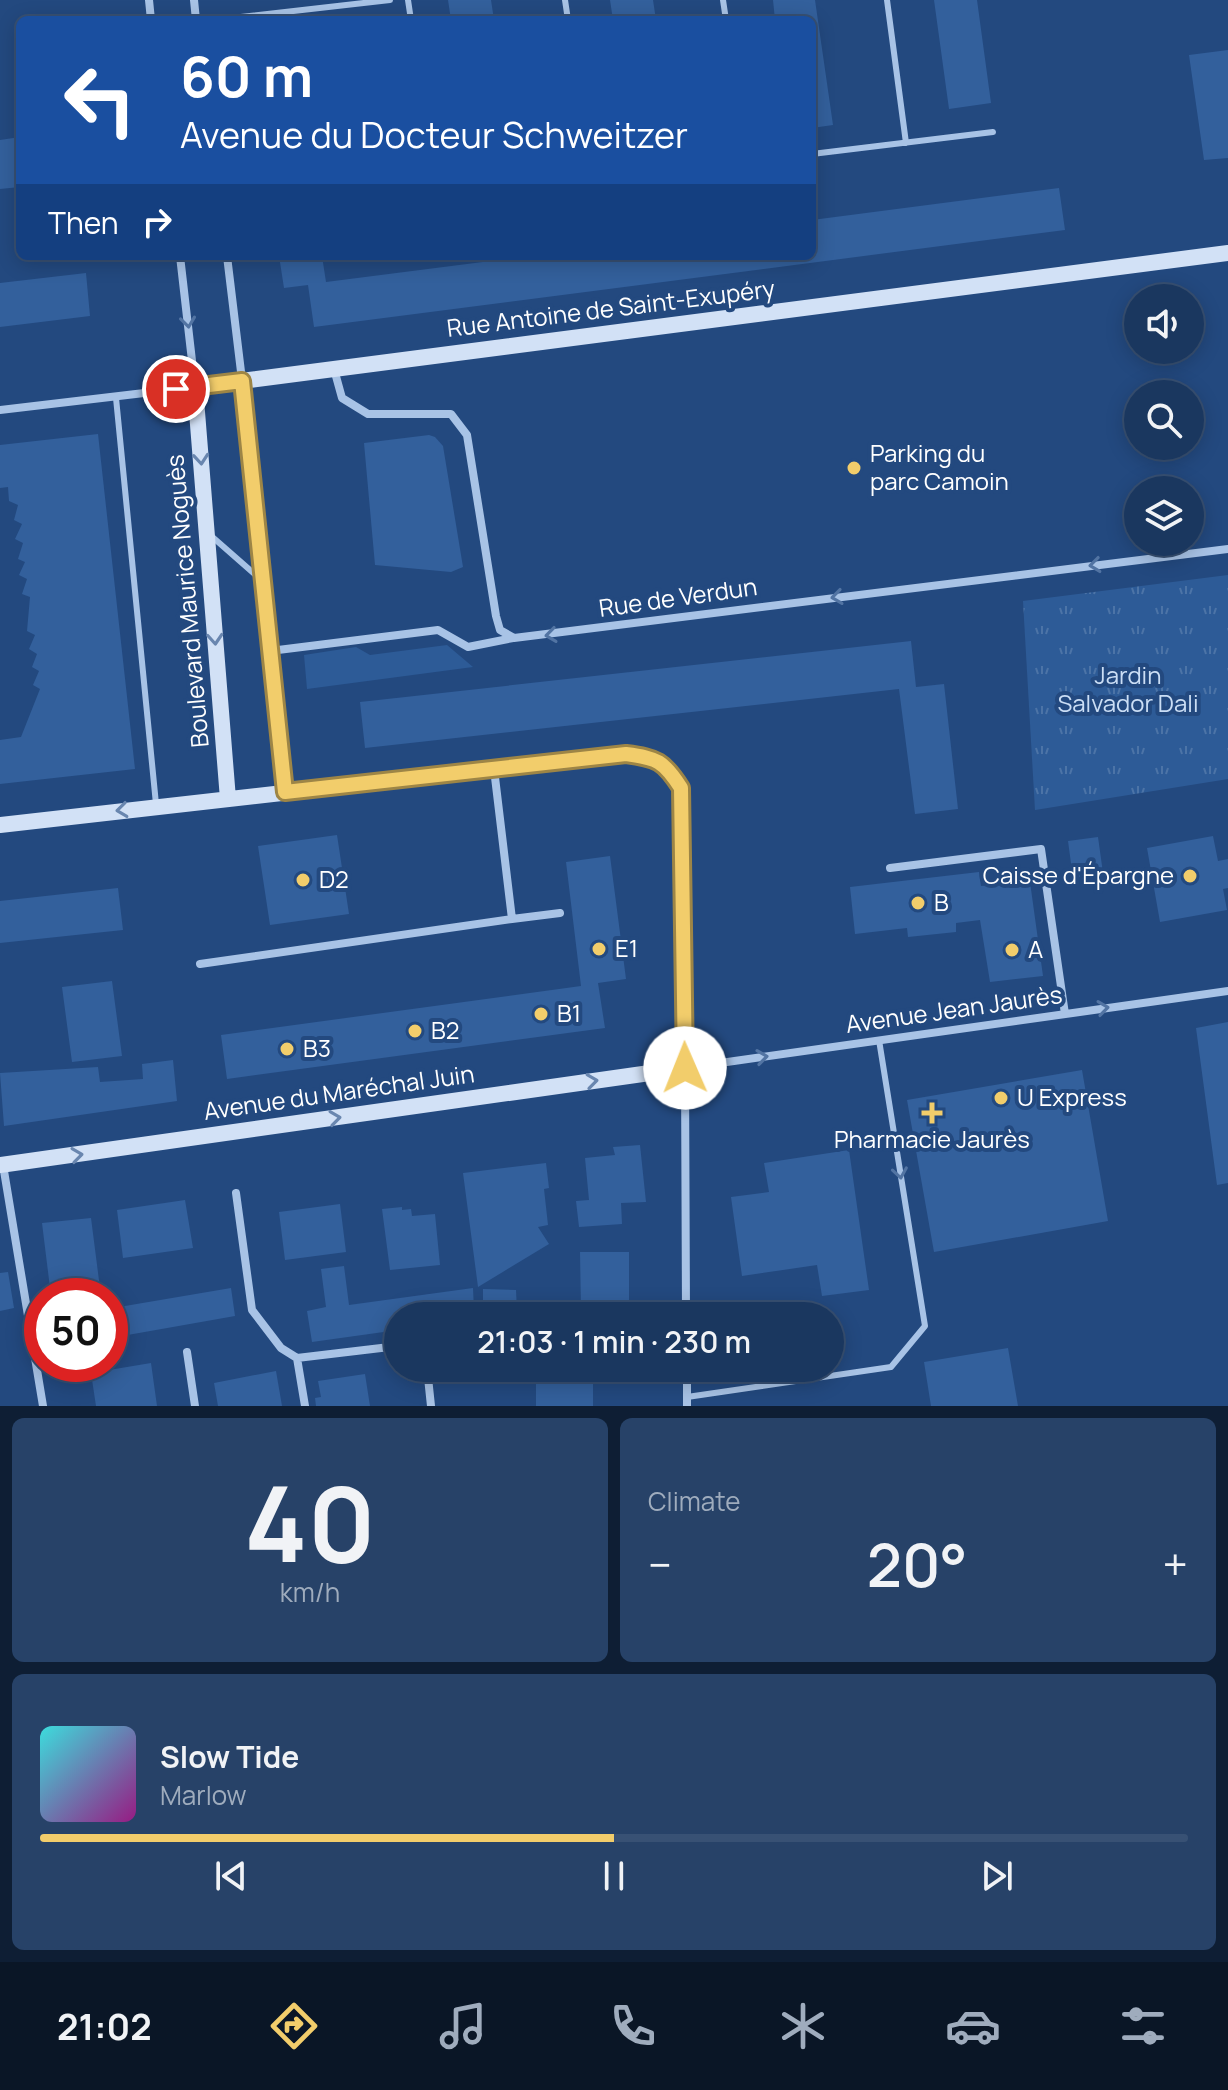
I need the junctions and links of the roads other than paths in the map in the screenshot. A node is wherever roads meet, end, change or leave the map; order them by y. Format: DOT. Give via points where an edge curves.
graph roads {
  1 [pos="390,0"];
  2 [pos="887,0"];
  3 [pos="332,8"];
  4 [pos="253,16"];
  5 [pos="333,16"];
  6 [pos="993,132"];
  7 [pos="906,143"];
  8 [pos="816,154"];
  9 [pos="1228,253"];
  10 [pos="180,260"];
  11 [pos="227,260"];
  12 [pos="334,369"];
  13 [pos="242,381"];
  14 [pos="195,387"];
  15 [pos="116,398"];
  16 [pos="0,410"];
  17 [pos="207,532"];
  18 [pos="1228,549"];
  19 [pos="263,581"];
  20 [pos="514,638"];
  21 [pos="270,651"];
  22 [pos="494,769"];
  23 [pos="285,792"];
  24 [pos="228,799"];
  25 [pos="156,806"];
  26 [pos="0,825"];
  27 [pos="890,868"];
  28 [pos="560,913"];
  29 [pos="512,919"];
  30 [pos="200,964"];
  31 [pos="1228,991"];
  32 [pos="1065,1014"];
  33 [pos="879,1040"];
  34 [pos="685,1068"];
  35 [pos="2,1165"];
  36 [pos="236,1193"];
  37 [pos="686,1302"];
  38 [pos="384,1348"];
  39 [pos="187,1352"];
  40 [pos="297,1358"];
  41 [pos="428,1382"];
  42 [pos="687,1402"];
  43 [pos="43,1406"];
  44 [pos="195,1406"];
  45 [pos="305,1406"];
  46 [pos="431,1406"];
  1 -- 3 [label="lane"];
  2 -- 7 [label="lane"];
  3 -- 4 [label="lane"];
  3 -- 5 [label="lane"];
  6 -- 7 [label="lane"];
  7 -- 8 [label="lane"];
  9 -- 12 [label="main road, Rue Antoine de Saint-Exupéry"];
  10 -- 14 [label="street, Boulevard Maurice Noguès, one-way"];
  11 -- 13 [label="street"];
  12 -- 13 [label="main road, Rue Antoine de Saint-Exupéry"];
  12 -- 20 [label="street" via="342,398 368,414 451,414 467,435 500,630"];
  13 -- 14 [label="main road, Rue Antoine de Saint-Exupéry"];
  13 -- 19 [label="main road"];
  14 -- 15 [label="street, Rue Antoine de Saint-Exupéry"];
  14 -- 17 [label="main road, Boulevard Maurice Noguès, one-way"];
  15 -- 16 [label="street, Rue Antoine de Saint-Exupéry"];
  15 -- 25 [label="lane"];
  17 -- 19 [label="lane"];
  17 -- 24 [label="main road, Boulevard Maurice Noguès, one-way"];
  18 -- 20 [label="street, Rue de Verdun, one-way"];
  19 -- 21 [label="main road"];
  20 -- 21 [label="street, Rue de Verdun" via="468,647 438,630"];
  21 -- 23 [label="main road"];
  22 -- 23 [label="main road"];
  22 -- 29 [label="street"];
  22 -- 34 [label="main road" via="626,754 655,758 670,770 681,788"];
  23 -- 24 [label="main road"];
  24 -- 25 [label="main road"];
  25 -- 26 [label="main road, one-way"];
  27 -- 32 [label="street" via="1041,849"];
  28 -- 29 [label="street"];
  29 -- 30 [label="street"];
  32 -- 31 [label="street, Avenue Jean Jaurès, one-way"];
  32 -- 33 [label="street, Avenue Jean Jaurès"];
  34 -- 33 [label="street, Avenue Jean Jaurès, one-way"];
  33 -- 42 [label="lane, one-way" via="925,1326 891,1367"];
  35 -- 34 [label="main road, Avenue du Maréchal Juin, one-way"];
  34 -- 37 [label="street"];
  35 -- 43 [label="street"];
  36 -- 40 [label="street" via="252,1310 281,1348"];
  38 -- 40 [label="street"];
  39 -- 44 [label="street"];
  40 -- 45 [label="street"];
  41 -- 46 [label="street"];
}
